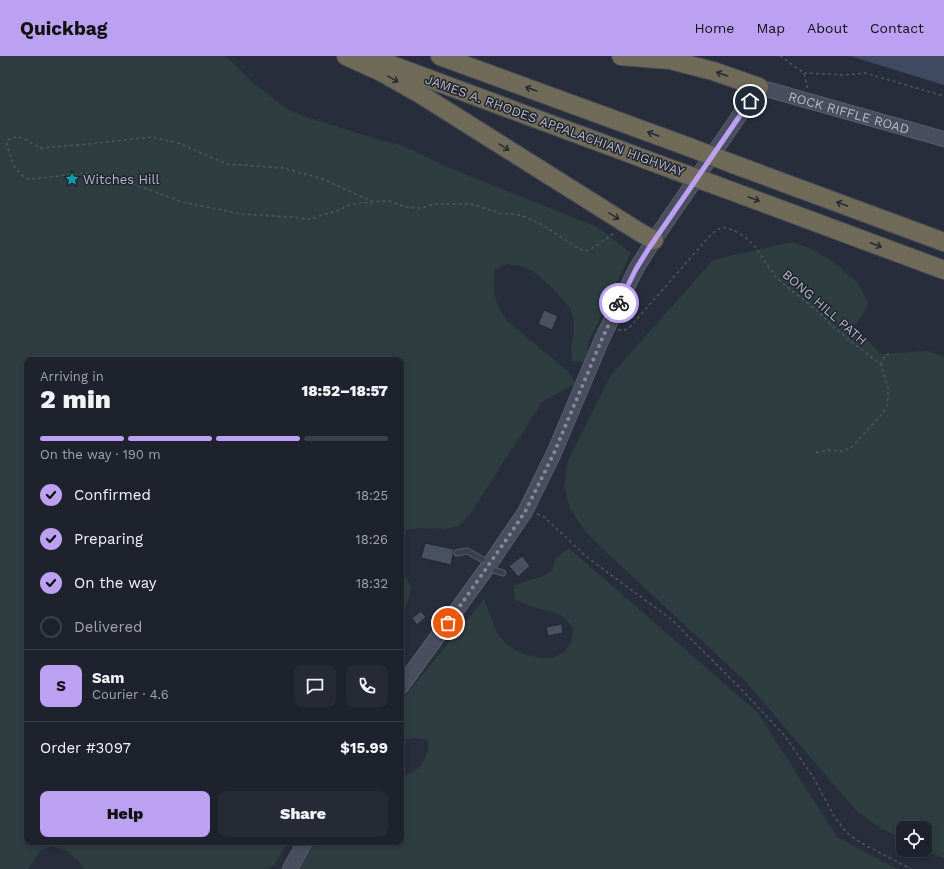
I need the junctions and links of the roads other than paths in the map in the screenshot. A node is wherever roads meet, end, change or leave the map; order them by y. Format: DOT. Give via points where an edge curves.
graph roads {
  1 [pos="346,56"];
  2 [pos="369,56"];
  3 [pos="440,56"];
  4 [pos="621,56"];
  5 [pos="759,87"];
  6 [pos="944,139"];
  7 [pos="654,240"];
  8 [pos="944,242"];
  9 [pos="944,270"];
  10 [pos="457,552"];
  11 [pos="489,566"];
  12 [pos="503,573"];
  13 [pos="404,683"];
  14 [pos="303,845"];
  15 [pos="290,869"];
  1 -- 7 [label="highway, one-way" via="420,94"];
  2 -- 9 [label="highway, JAMES A. RHODES APPALACHIAN HIGHWAY, one-way, bridge"];
  8 -- 3 [label="highway, JAMES A. RHODES APPALACHIAN HIGHWAY, one-way, bridge"];
  5 -- 4 [label="highway, one-way" via="670,60"];
  5 -- 6 [label="street, ROCK RIFFLE ROAD"];
  5 -- 7 [label="street"];
  7 -- 11 [label="street" via="636,269 606,329 554,453 526,510"];
  10 -- 11 [label="lane" via="467,551"];
  11 -- 12 [label="lane"];
  11 -- 13 [label="street"];
  14 -- 15 [label="street"];
}
